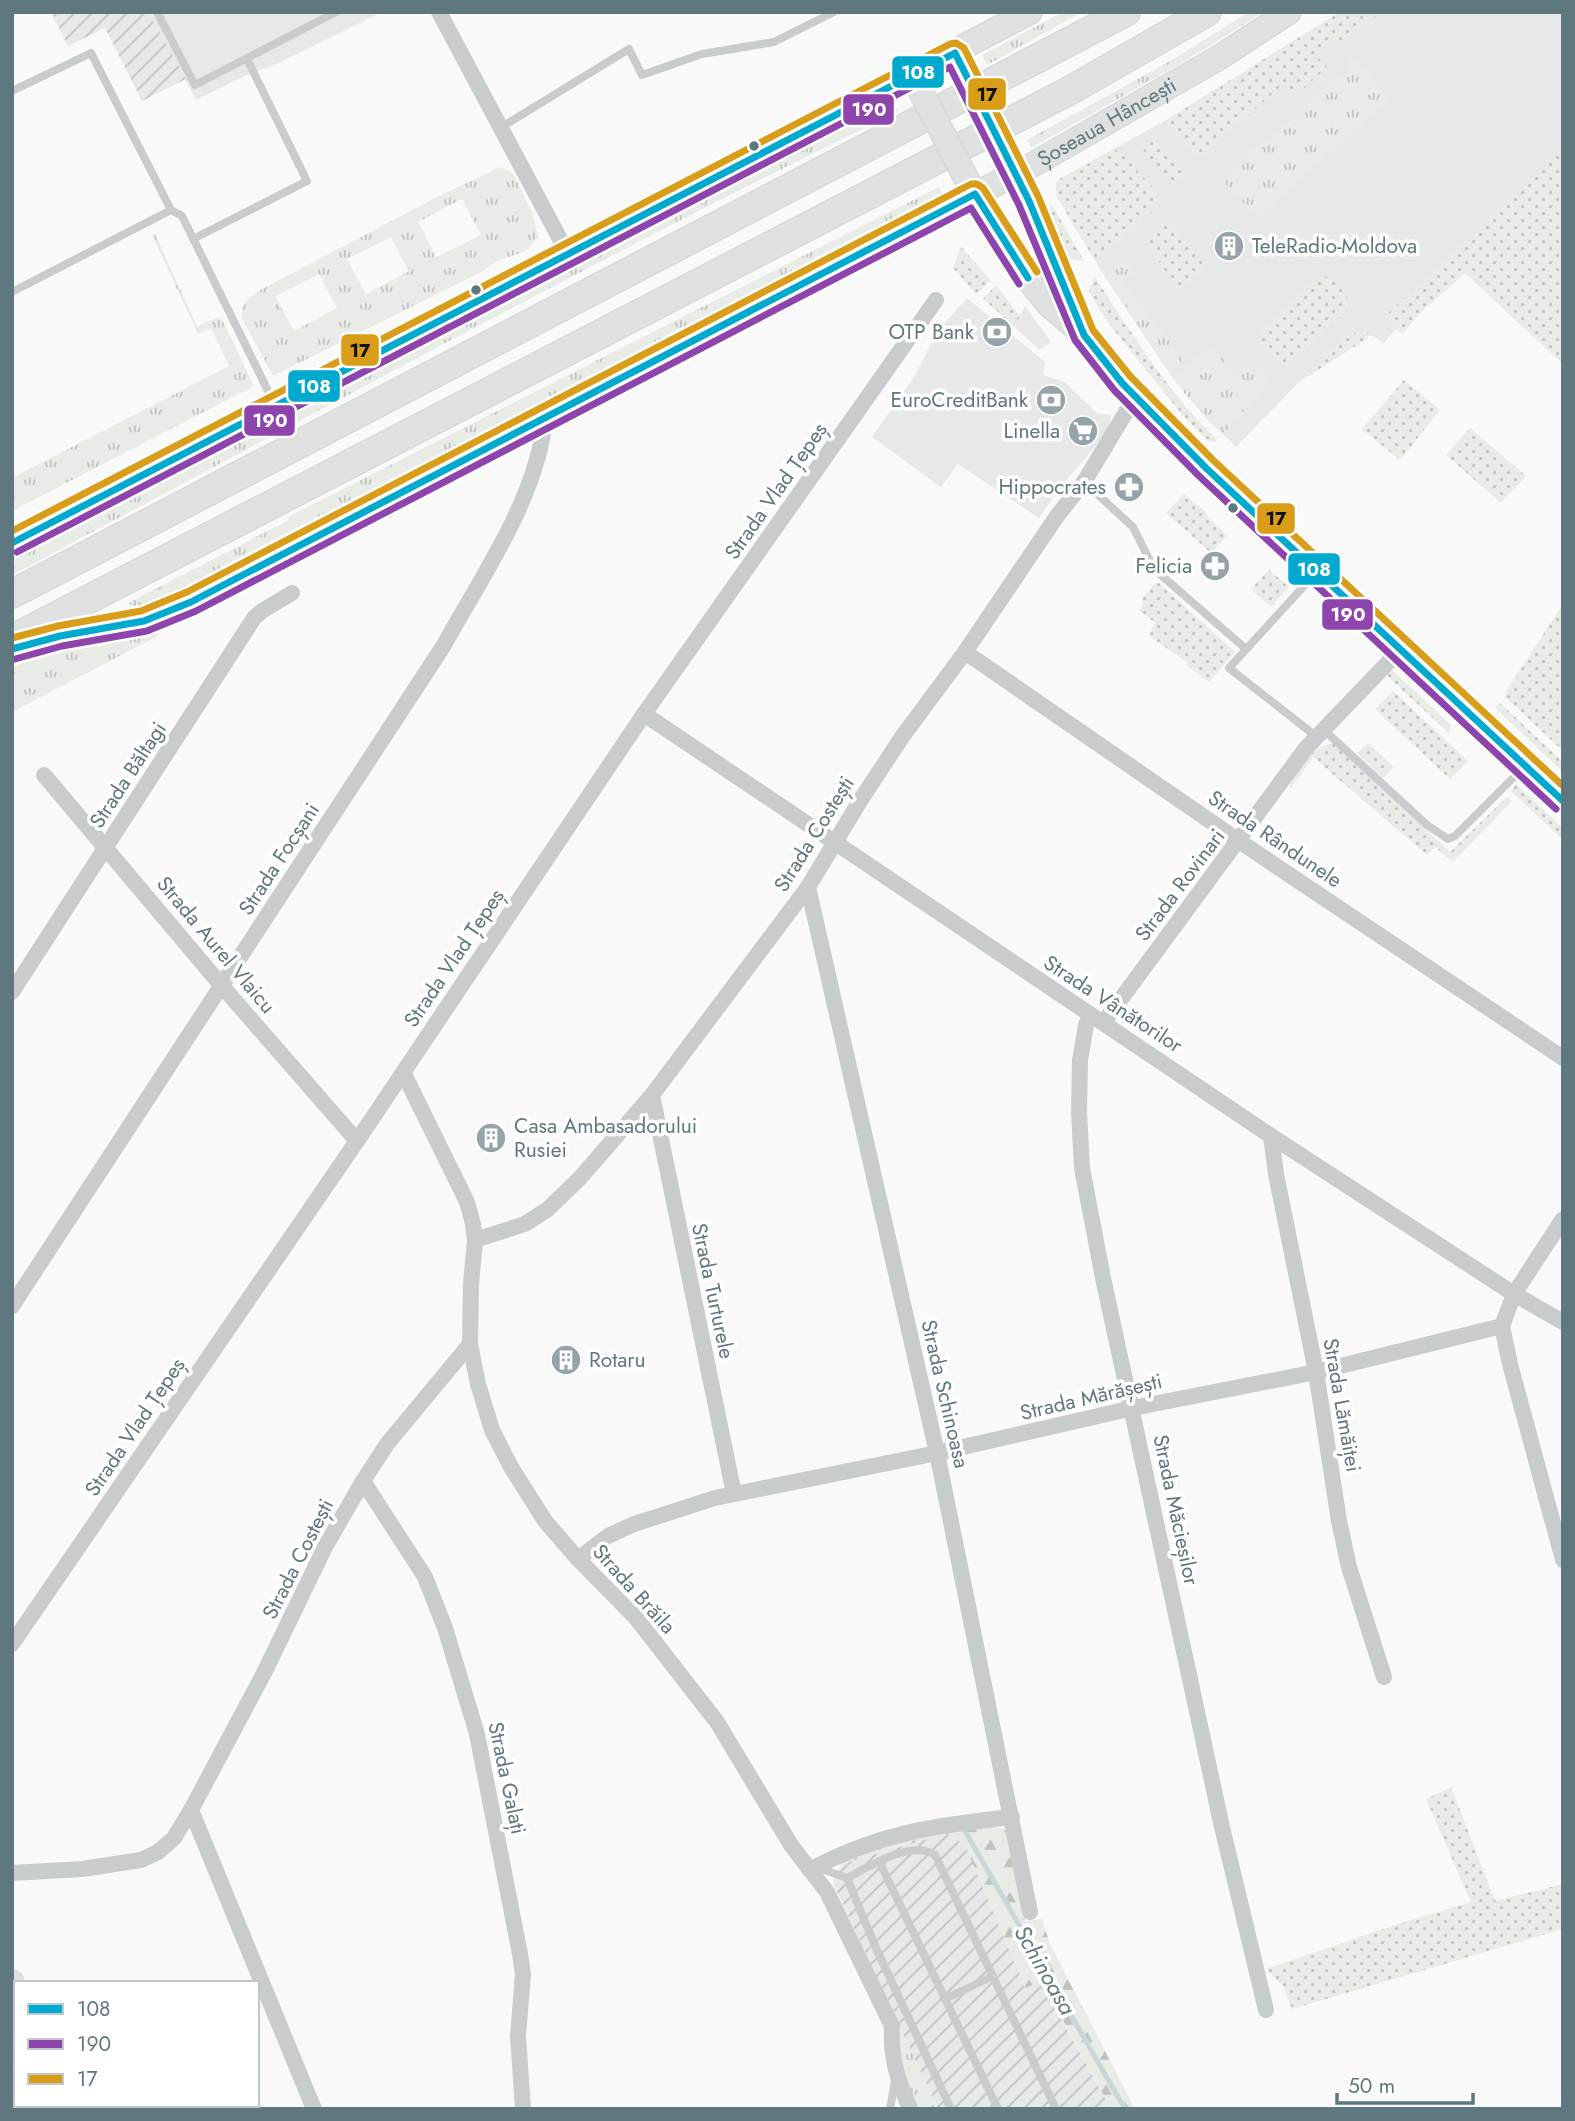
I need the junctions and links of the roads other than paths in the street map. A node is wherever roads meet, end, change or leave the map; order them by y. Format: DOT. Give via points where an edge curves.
graph roads {
  1 [pos="156,12"];
  2 [pos="337,12"];
  3 [pos="439,12"];
  4 [pos="834,12"];
  5 [pos="1030,12"];
  6 [pos="1126,12"];
  7 [pos="1207,12"];
  8 [pos="1290,12"];
  9 [pos="247,60"];
  10 [pos="958,60"];
  11 [pos="916,81"];
  12 [pos="12,91"];
  13 [pos="499,129"];
  14 [pos="1012,167"];
  15 [pos="971,188"];
  16 [pos="171,210"];
  17 [pos="193,239"];
  18 [pos="568,254"];
  19 [pos="12,292"];
  20 [pos="936,300"];
  21 [pos="1084,335"];
  22 [pos="1135,397"];
  23 [pos="275,406"];
  24 [pos="545,419"];
  25 [pos="1084,482"];
  26 [pos="12,543"];
  27 [pos="1317,571"];
  28 [pos="292,593"];
  29 [pos="12,594"];
  30 [pos="191,603"];
  31 [pos="12,639"];
  32 [pos="12,649"];
  33 [pos="1246,649"];
  34 [pos="1401,649"];
  35 [pos="965,652"];
  36 [pos="644,715"];
  37 [pos="1320,733"];
  38 [pos="1525,766"];
  39 [pos="44,775"];
  40 [pos="1563,801"];
  41 [pos="1239,841"];
  42 [pos="836,842"];
  43 [pos="106,849"];
  44 [pos="808,887"];
  45 [pos="221,985"];
  46 [pos="12,992"];
  47 [pos="1097,1019"];
  48 [pos="1563,1058"];
  49 [pos="403,1072"];
  50 [pos="652,1095"];
  51 [pos="1271,1136"];
  52 [pos="357,1141"];
  53 [pos="1563,1219"];
  54 [pos="475,1240"];
  55 [pos="1514,1294"];
  56 [pos="12,1306"];
  57 [pos="1563,1322"];
  58 [pos="1503,1326"];
  59 [pos="470,1344"];
  60 [pos="1316,1372"];
  61 [pos="1133,1408"];
  62 [pos="937,1453"];
  63 [pos="363,1481"];
  64 [pos="734,1494"];
  65 [pos="1561,1550"];
  66 [pos="578,1559"];
  67 [pos="12,1644"];
  68 [pos="1384,1677"];
  69 [pos="191,1811"];
  70 [pos="1012,1816"];
  71 [pos="879,1861"];
  72 [pos="813,1869"];
  73 [pos="12,1874"];
  74 [pos="846,1878"];
  75 [pos="1030,1912"];
  76 [pos="993,1976"];
  77 [pos="945,1999"];
  78 [pos="1266,2010"];
  79 [pos="896,2076"];
  80 [pos="314,2109"];
  81 [pos="523,2109"];
  82 [pos="890,2109"];
  83 [pos="909,2109"];
  84 [pos="951,2109"];
  85 [pos="998,2109"];
  86 [pos="1056,2109"];
  1 -- 9 [label="lane" via="195,85"];
  2 -- 9 [label="lane"];
  3 -- 13 [label="street"];
  4 -- 13 [label="lane" via="774,42 702,54 642,75 629,49"];
  5 -- 10 [label="main road"];
  6 -- 29 [label="highway"];
  7 -- 31 [label="highway, Șoseaua Hâncești" via="1057,97"];
  8 -- 14 [label="main road, Șoseaua Hâncești" via="1220,57"];
  9 -- 17 [label="lane" via="307,181"];
  10 -- 11 [label="main road"];
  10 -- 14 [label="main road, bridge"];
  11 -- 15 [label="main road, bridge"];
  11 -- 18 [label="main road"];
  12 -- 16 [label="lane" via="91,53"];
  13 -- 18 [label="street"];
  14 -- 15 [label="main road, Șoseaua Hâncești"];
  14 -- 21 [label="main road"];
  15 -- 21 [label="main road" via="1032,284"];
  15 -- 24 [label="main road, Șoseaua Hâncești"];
  16 -- 17 [label="lane" via="182,216"];
  16 -- 19 [label="lane"];
  17 -- 23 [label="lane"];
  18 -- 23 [label="main road"];
  20 -- 36 [label="street, Strada Vlad Țepeș"];
  21 -- 22 [label="main road"];
  22 -- 25 [label="street, Strada Costești"];
  22 -- 27 [label="main road"];
  23 -- 26 [label="main road"];
  24 -- 30 [label="main road, Șoseaua Hâncești"];
  24 -- 45 [label="street, Strada Focșani" via="533,476 444,645"];
  25 -- 33 [label="lane" via="1133,527 1154,569"];
  25 -- 35 [label="street, Strada Costești"];
  27 -- 33 [label="lane"];
  27 -- 34 [label="main road"];
  28 -- 43 [label="street, Strada Băltagi" via="254,618"];
  30 -- 32 [label="highway, Șoseaua Hâncești" via="144,621"];
  33 -- 37 [label="lane" via="1229,668"];
  34 -- 37 [label="street, Strada Rovinari"];
  34 -- 38 [label="main road"];
  35 -- 41 [label="street, Strada Rândunele"];
  35 -- 42 [label="street, Strada Costești" via="902,737"];
  36 -- 42 [label="street, Strada Vânătorilor"];
  36 -- 49 [label="street, Strada Vlad Țepeș"];
  37 -- 38 [label="lane" via="1448,839"];
  37 -- 41 [label="street, Strada Rovinari"];
  38 -- 40 [label="main road"];
  39 -- 43 [label="street, Strada Aurel Vlaicu"];
  41 -- 47 [label="street, Strada Rovinari"];
  41 -- 48 [label="street, Strada Rândunele"];
  42 -- 44 [label="street, Strada Costești"];
  42 -- 47 [label="street, Strada Vânătorilor"];
  43 -- 45 [label="street, Strada Aurel Vlaicu"];
  43 -- 46 [label="street, Strada Băltagi"];
  44 -- 50 [label="street, Strada Costești"];
  44 -- 62 [label="street, Strada Schinoasa"];
  45 -- 52 [label="street, Strada Aurel Vlaicu"];
  45 -- 56 [label="street, Strada Focșani"];
  47 -- 51 [label="street, Strada Vânătorilor"];
  47 -- 61 [label="street, Strada Măcieșilor" via="1086,1025 1080,1060 1082,1168"];
  49 -- 52 [label="street, Strada Vlad Țepeș"];
  49 -- 54 [label="street, Strada Brăila" via="467,1202"];
  50 -- 54 [label="street, Strada Costești" via="548,1209 525,1224"];
  50 -- 64 [label="street, Strada Turturele"];
  51 -- 55 [label="street, Strada Vânătorilor"];
  51 -- 60 [label="street, Strada Lămăiței"];
  52 -- 67 [label="street, Strada Vlad Țepeș"];
  53 -- 55 [label="street"];
  54 -- 59 [label="street, Strada Brăila"];
  55 -- 57 [label="street, Strada Vânătorilor"];
  55 -- 58 [label="street"];
  58 -- 60 [label="street, Strada Mărășești"];
  58 -- 65 [label="street"];
  59 -- 63 [label="street, Strada Costești" via="387,1444"];
  59 -- 66 [label="street, Strada Brăila" via="492,1430 545,1521"];
  60 -- 61 [label="street, Strada Mărășești"];
  60 -- 68 [label="street, Strada Lămăiței" via="1349,1567"];
  61 -- 62 [label="street, Strada Mărășești"];
  61 -- 78 [label="street, Strada Măcieșilor"];
  62 -- 64 [label="street, Strada Mărășești"];
  62 -- 70 [label="street, Strada Schinoasa"];
  63 -- 69 [label="street, Strada Costești"];
  63 -- 81 [label="street, Strada Galați" via="425,1577 477,1734 522,1964 518,2036"];
  64 -- 66 [label="street, Strada Mărășești" via="634,1524 608,1536"];
  66 -- 72 [label="street, Strada Brăila" via="636,1618 717,1722 791,1845"];
  69 -- 73 [label="street, Strada Costești" via="174,1838 141,1860"];
  69 -- 80 [label="street"];
  70 -- 72 [label="street" via="887,1837"];
  70 -- 75 [label="street, Strada Schinoasa"];
  71 -- 74 [label="lane"];
  71 -- 76 [label="lane" via="919,1849 935,1854"];
  71 -- 77 [label="lane"];
  72 -- 74 [label="lane"];
  72 -- 79 [label="street, Strada Brăila" via="892,2026"];
  74 -- 84 [label="lane"];
  76 -- 77 [label="lane"];
  76 -- 86 [label="lane"];
  77 -- 85 [label="lane"];
  79 -- 82 [label="lane"];
  79 -- 83 [label="street, Strada Brăila"];
}
